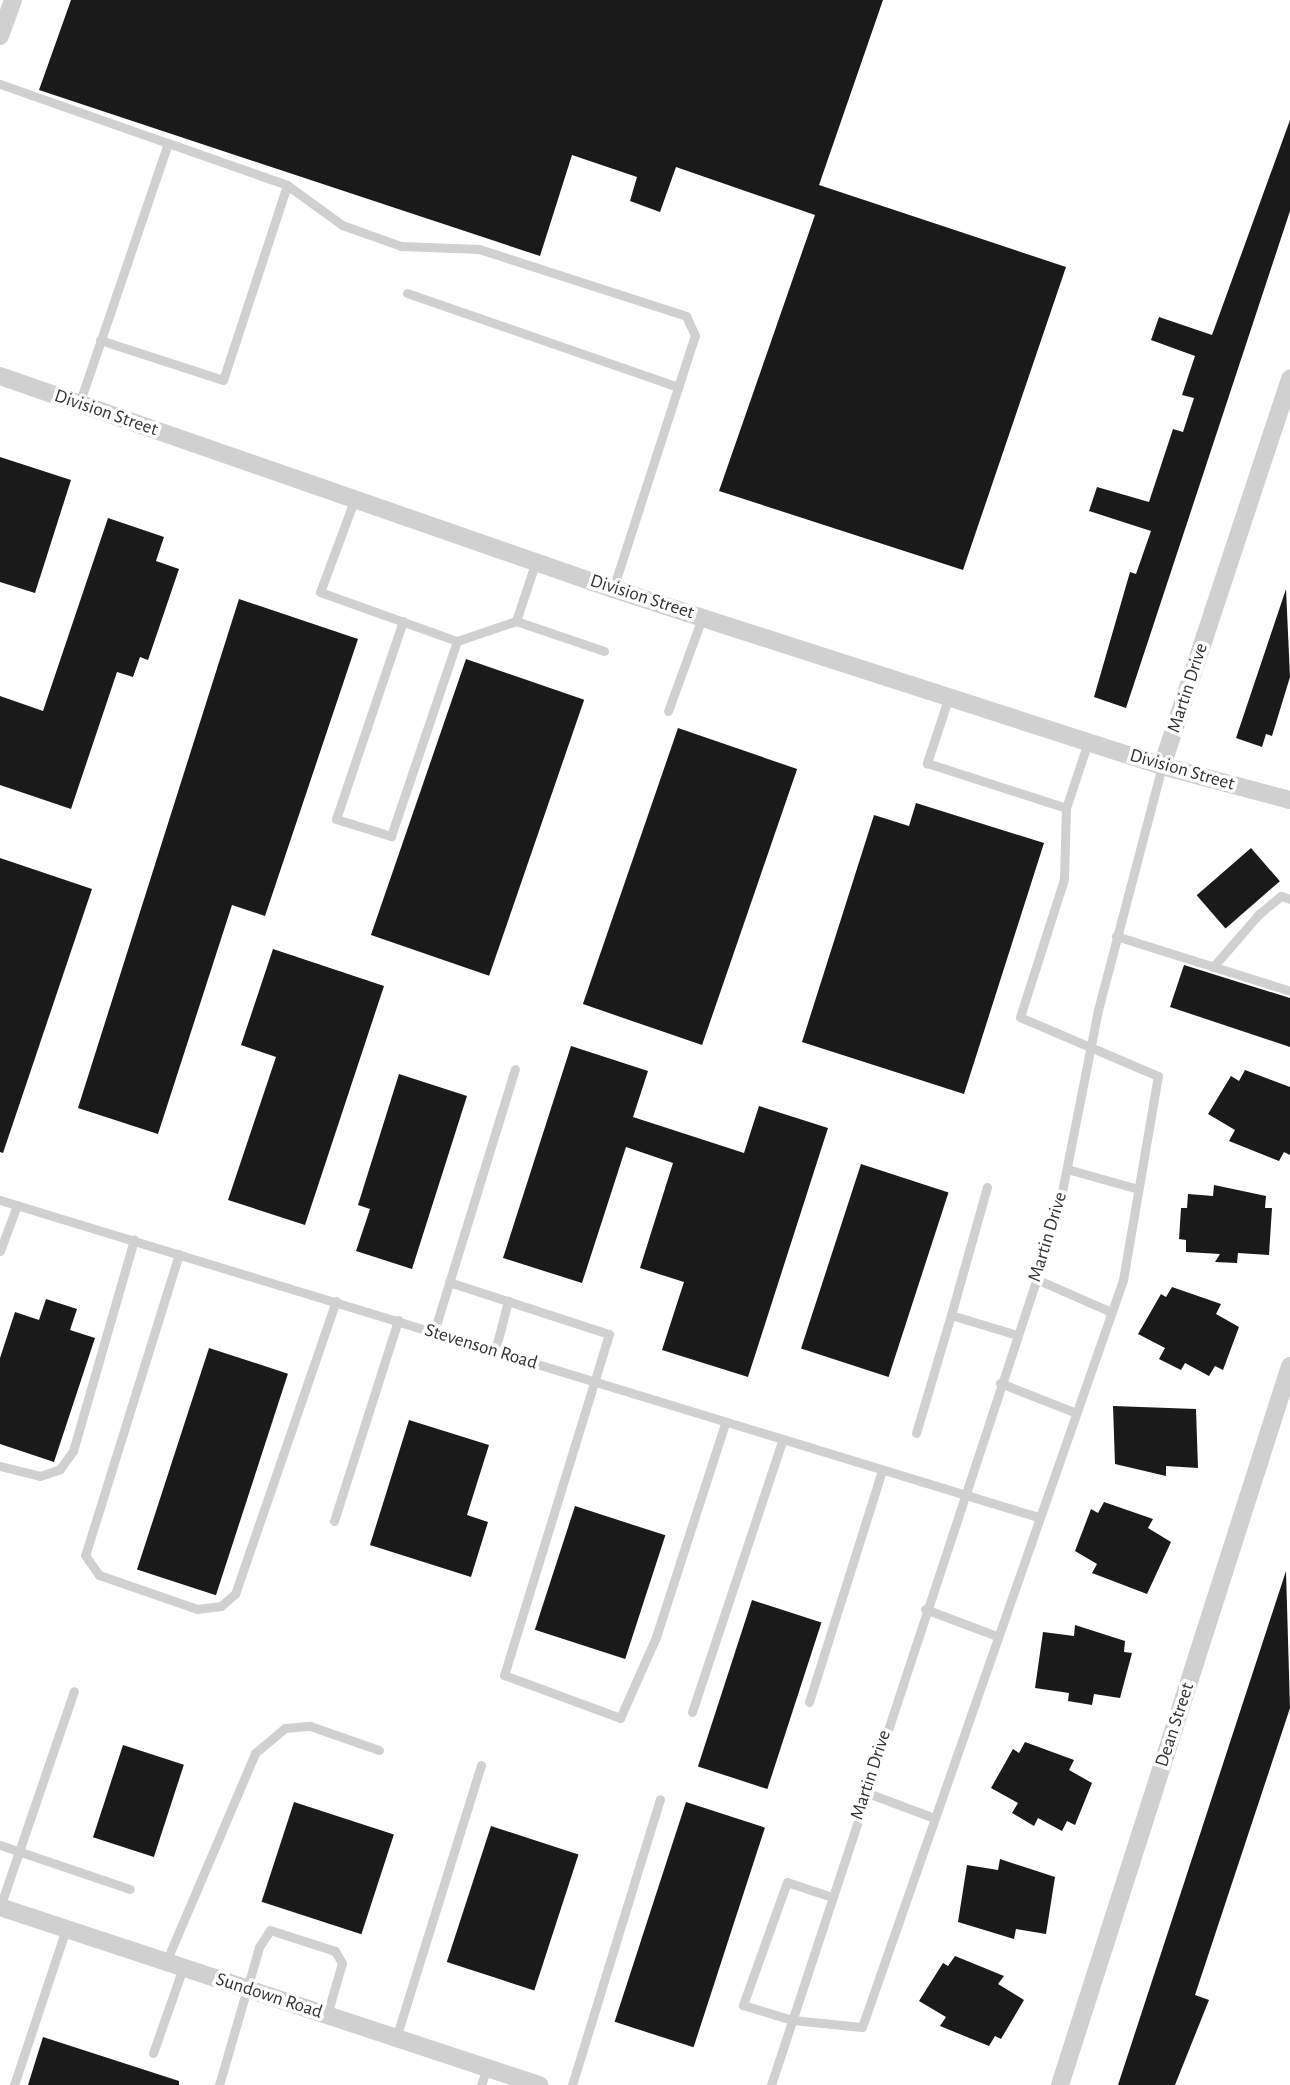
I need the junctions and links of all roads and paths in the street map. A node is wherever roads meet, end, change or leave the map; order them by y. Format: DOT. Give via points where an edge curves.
graph roads {
  1 [pos="13,0"];
  2 [pos="0,36"];
  3 [pos="0,84"];
  4 [pos="168,143"];
  5 [pos="288,185"];
  6 [pos="407,293"];
  7 [pos="100,340"];
  8 [pos="0,376"];
  9 [pos="1290,379"];
  10 [pos="678,387"];
  11 [pos="79,404"];
  12 [pos="355,498"];
  13 [pos="536,561"];
  14 [pos="613,589"];
  15 [pos="702,618"];
  16 [pos="403,621"];
  17 [pos="516,621"];
  18 [pos="457,640"];
  19 [pos="604,652"];
  20 [pos="950,694"];
  21 [pos="668,711"];
  22 [pos="1089,741"];
  23 [pos="1162,766"];
  24 [pos="1290,800"];
  25 [pos="1066,808"];
  26 [pos="1290,899"];
  27 [pos="1116,936"];
  28 [pos="1213,967"];
  29 [pos="1290,991"];
  30 [pos="1094,1048"];
  31 [pos="516,1069"];
  32 [pos="1067,1169"];
  33 [pos="987,1187"];
  34 [pos="1138,1189"];
  35 [pos="0,1200"];
  36 [pos="17,1205"];
  37 [pos="134,1240"];
  38 [pos="0,1251"];
  39 [pos="179,1254"];
  40 [pos="1036,1279"];
  41 [pos="449,1282"];
  42 [pos="336,1301"];
  43 [pos="508,1301"];
  44 [pos="1111,1312"];
  45 [pos="951,1315"];
  46 [pos="398,1320"];
  47 [pos="434,1332"];
  48 [pos="1017,1335"];
  49 [pos="495,1351"];
  50 [pos="1290,1366"];
  51 [pos="594,1382"];
  52 [pos="1000,1383"];
  53 [pos="1074,1412"];
  54 [pos="725,1424"];
  55 [pos="916,1433"];
  56 [pos="782,1442"];
  57 [pos="0,1466"];
  58 [pos="881,1474"];
  59 [pos="960,1498"];
  60 [pos="1038,1517"];
  61 [pos="334,1521"];
  62 [pos="925,1609"];
  63 [pos="997,1636"];
  64 [pos="74,1690"];
  65 [pos="809,1702"];
  66 [pos="692,1712"];
  67 [pos="379,1750"];
  68 [pos="481,1765"];
  69 [pos="865,1792"];
  70 [pos="660,1798"];
  71 [pos="934,1818"];
  72 [pos="0,1844"];
  73 [pos="19,1852"];
  74 [pos="130,1889"];
  75 [pos="832,1897"];
  76 [pos="0,1907"];
  77 [pos="66,1929"];
  78 [pos="166,1962"];
  79 [pos="183,1968"];
  80 [pos="250,1989"];
  81 [pos="327,2015"];
  82 [pos="792,2020"];
  83 [pos="396,2038"];
  84 [pos="153,2053"];
  85 [pos="484,2076"];
  86 [pos="14,2085"];
  87 [pos="219,2085"];
  88 [pos="539,2085"];
  89 [pos="572,2085"];
  90 [pos="771,2085"];
  91 [pos="1060,2085"];
  1 -- 2 [label="street"];
  3 -- 4 [label="lane"];
  4 -- 5 [label="lane"];
  4 -- 7 [label="lane"];
  5 -- 7 [label="lane" via="223,380"];
  5 -- 10 [label="lane" via="342,225 401,246 479,249 686,316 695,335"];
  6 -- 10 [label="lane"];
  7 -- 11 [label="lane"];
  8 -- 11 [label="street, Division Street"];
  9 -- 23 [label="street, Martin Drive"];
  10 -- 14 [label="lane"];
  11 -- 12 [label="street, Division Street"];
  12 -- 13 [label="street, Division Street"];
  12 -- 16 [label="lane" via="320,592"];
  13 -- 14 [label="street, Division Street"];
  13 -- 17 [label="lane"];
  14 -- 15 [label="street, Division Street"];
  15 -- 20 [label="street, Division Street"];
  15 -- 21 [label="lane"];
  16 -- 18 [label="lane"];
  16 -- 18 [label="lane" via="336,820 391,836"];
  17 -- 18 [label="lane"];
  17 -- 19 [label="lane"];
  20 -- 22 [label="street, Division Street"];
  20 -- 25 [label="lane" via="927,763"];
  22 -- 23 [label="street, Division Street"];
  22 -- 25 [label="lane"];
  23 -- 24 [label="street, Division Street"];
  23 -- 27 [label="lane, Martin Drive"];
  25 -- 30 [label="lane" via="1063,879 1020,1017"];
  26 -- 28 [label="lane" via="1281,896 1258,915"];
  27 -- 28 [label="lane"];
  27 -- 30 [label="lane, Martin Drive"];
  28 -- 29 [label="lane"];
  30 -- 32 [label="lane, Martin Drive"];
  30 -- 34 [label="lane" via="1158,1076"];
  31 -- 41 [label="lane"];
  32 -- 34 [label="lane"];
  32 -- 40 [label="lane, Martin Drive"];
  33 -- 45 [label="lane"];
  34 -- 44 [label="lane"];
  35 -- 36 [label="lane, Stevenson Road"];
  36 -- 37 [label="lane, Stevenson Road"];
  36 -- 38 [label="lane"];
  37 -- 39 [label="lane, Stevenson Road"];
  37 -- 57 [label="lane" via="73,1451 60,1469 40,1476"];
  39 -- 42 [label="lane, Stevenson Road"];
  39 -- 42 [label="lane" via="85,1555 99,1576 197,1609 221,1606 235,1594"];
  40 -- 44 [label="lane"];
  40 -- 48 [label="lane, Martin Drive"];
  41 -- 43 [label="lane"];
  41 -- 47 [label="lane"];
  42 -- 46 [label="lane, Stevenson Road"];
  43 -- 49 [label="lane"];
  43 -- 51 [label="lane" via="609,1334"];
  44 -- 53 [label="lane"];
  45 -- 48 [label="lane"];
  45 -- 55 [label="lane"];
  46 -- 47 [label="lane, Stevenson Road"];
  46 -- 61 [label="lane"];
  47 -- 49 [label="lane, Stevenson Road"];
  48 -- 52 [label="lane, Martin Drive"];
  49 -- 51 [label="lane, Stevenson Road"];
  50 -- 91 [label="street, Dean Street"];
  51 -- 54 [label="lane, Stevenson Road"];
  51 -- 54 [label="lane" via="504,1675 620,1718 656,1637"];
  52 -- 53 [label="lane"];
  52 -- 59 [label="lane, Martin Drive"];
  53 -- 60 [label="lane"];
  54 -- 56 [label="lane, Stevenson Road"];
  56 -- 58 [label="lane, Stevenson Road"];
  56 -- 66 [label="lane"];
  58 -- 59 [label="lane, Stevenson Road"];
  58 -- 65 [label="lane"];
  59 -- 60 [label="lane, Stevenson Road"];
  59 -- 62 [label="lane, Martin Drive"];
  60 -- 63 [label="lane"];
  62 -- 63 [label="lane"];
  62 -- 69 [label="lane, Martin Drive"];
  63 -- 71 [label="lane"];
  64 -- 73 [label="lane"];
  67 -- 78 [label="lane" via="310,1726 285,1728 255,1753"];
  68 -- 83 [label="lane"];
  69 -- 71 [label="lane"];
  69 -- 75 [label="lane, Martin Drive"];
  70 -- 89 [label="lane"];
  71 -- 82 [label="lane" via="862,2027"];
  72 -- 73 [label="lane"];
  73 -- 74 [label="lane"];
  73 -- 76 [label="lane"];
  75 -- 82 [label="lane, Martin Drive"];
  75 -- 82 [label="lane" via="787,1882 743,2005"];
  76 -- 77 [label="street, Sundown Road"];
  77 -- 78 [label="street, Sundown Road"];
  77 -- 86 [label="lane"];
  78 -- 79 [label="street, Sundown Road"];
  79 -- 80 [label="street, Sundown Road"];
  79 -- 84 [label="lane"];
  80 -- 81 [label="street, Sundown Road"];
  80 -- 81 [label="lane" via="270,1930 335,1951 342,1963"];
  80 -- 87 [label="lane"];
  81 -- 83 [label="street, Sundown Road"];
  82 -- 90 [label="lane, Martin Drive"];
  83 -- 85 [label="street, Sundown Road"];
  85 -- 88 [label="street, Sundown Road"];
}
